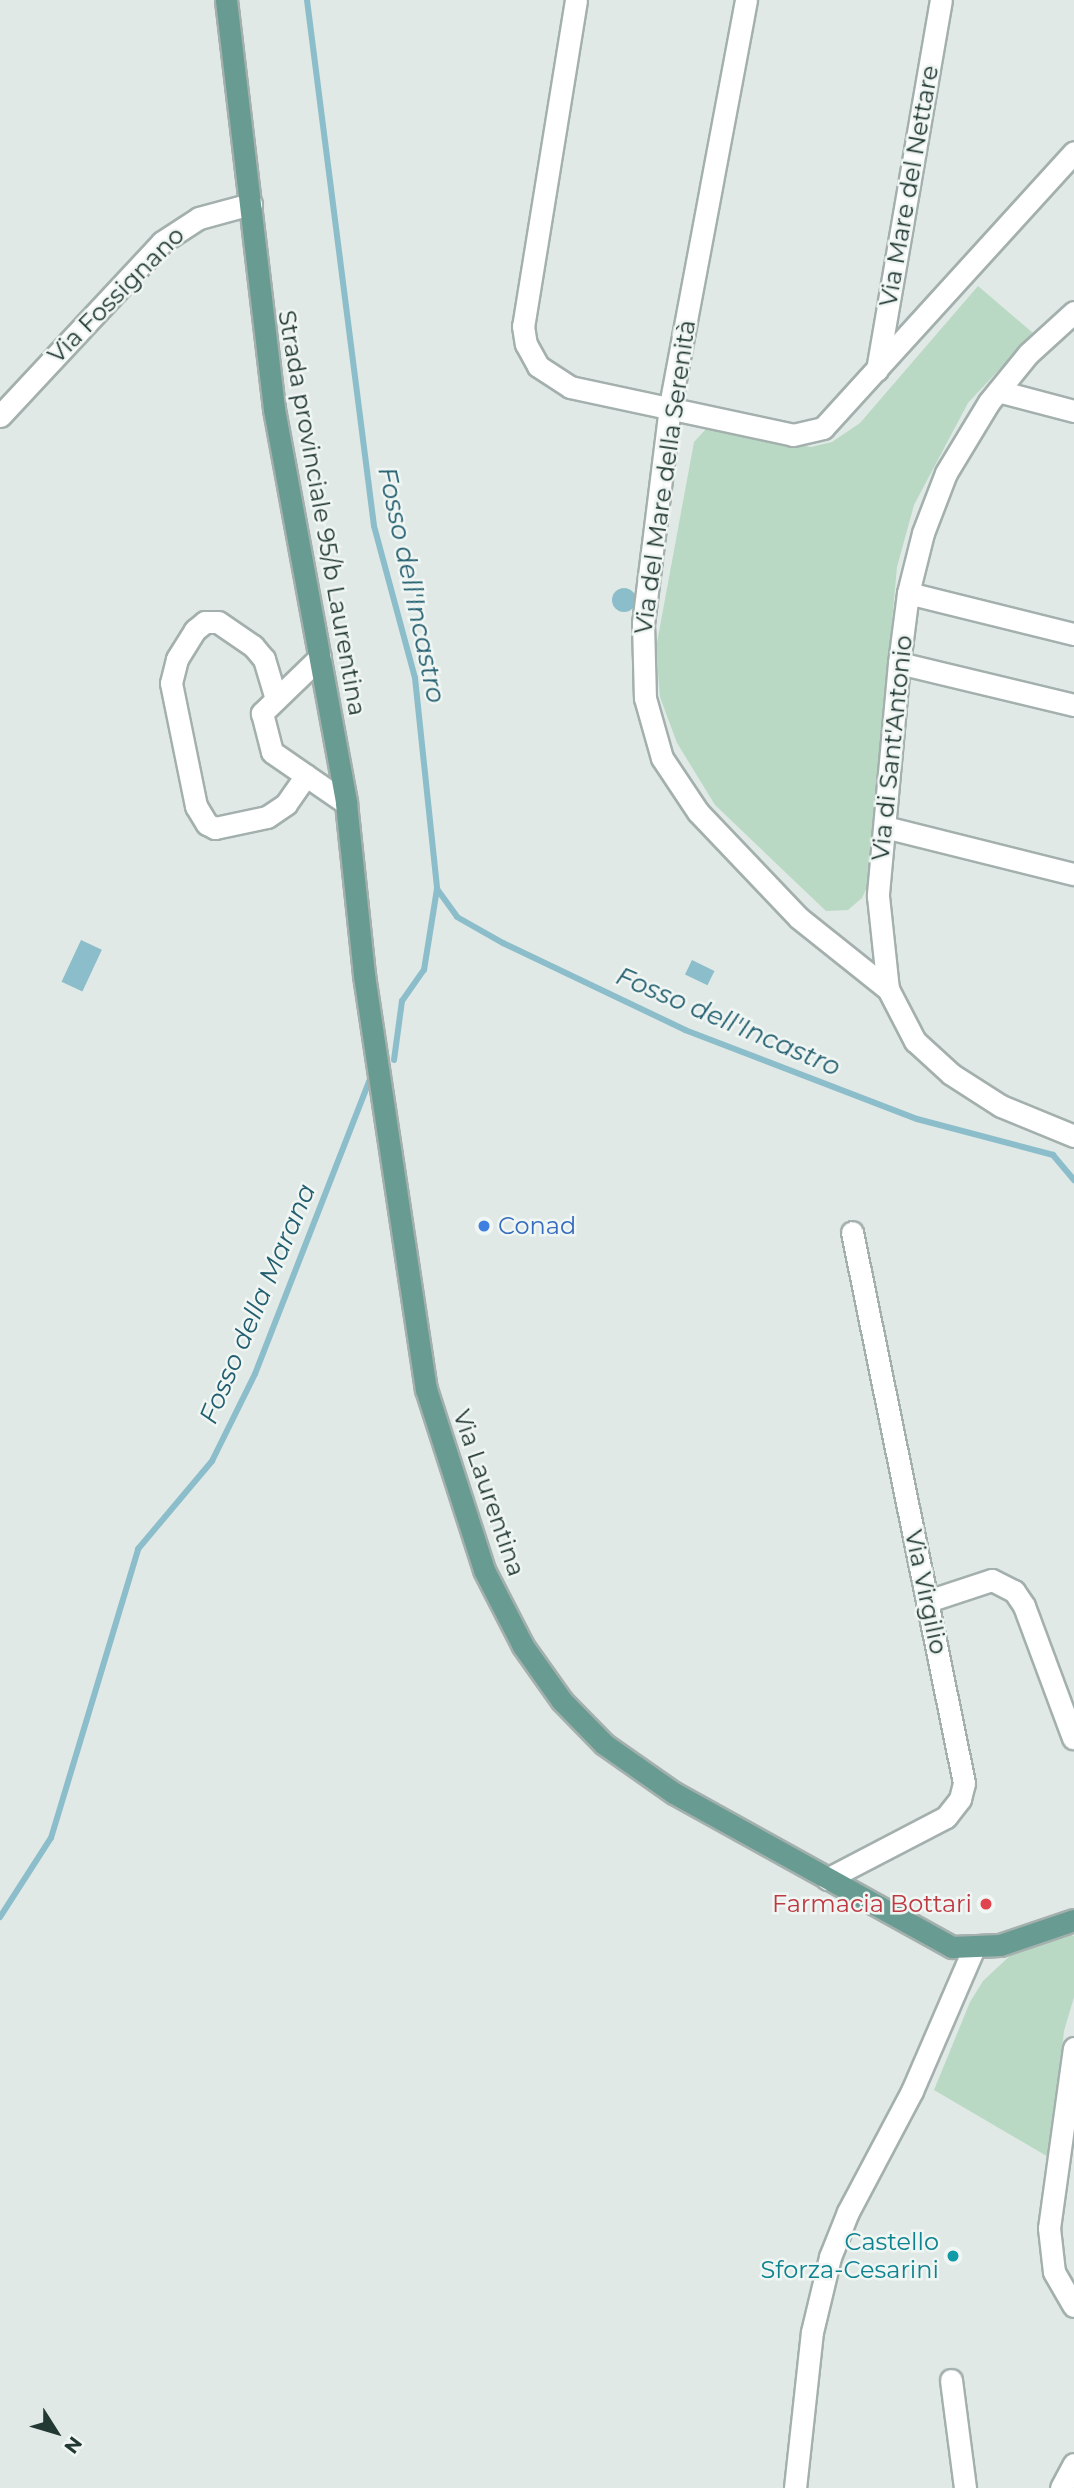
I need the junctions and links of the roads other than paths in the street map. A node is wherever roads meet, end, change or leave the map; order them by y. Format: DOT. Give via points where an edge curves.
graph roads {
  1 [pos="226,0"];
  2 [pos="576,0"];
  3 [pos="746,0"];
  4 [pos="941,0"];
  5 [pos="1074,152"];
  6 [pos="251,204"];
  7 [pos="1074,312"];
  8 [pos="877,372"];
  9 [pos="998,391"];
  10 [pos="670,407"];
  11 [pos="1074,411"];
  12 [pos="0,416"];
  13 [pos="908,593"];
  14 [pos="1074,634"];
  15 [pos="320,657"];
  16 [pos="899,663"];
  17 [pos="276,699"];
  18 [pos="1074,705"];
  19 [pos="306,775"];
  20 [pos="346,803"];
  21 [pos="885,827"];
  22 [pos="1074,874"];
  23 [pos="888,989"];
  24 [pos="374,1033"];
  25 [pos="1074,1136"];
  26 [pos="852,1232"];
  27 [pos="928,1601"];
  28 [pos="1073,1738"];
  29 [pos="827,1879"];
  30 [pos="1074,1920"];
  31 [pos="974,1948"];
  32 [pos="1074,2048"];
  33 [pos="1074,2306"];
  34 [pos="951,2380"];
  35 [pos="1074,2465"];
  36 [pos="795,2488"];
  37 [pos="965,2488"];
  38 [pos="1061,2488"];
  1 -- 6 [label="main road, Strada provinciale 95/b Laurentina"];
  2 -- 10 [label="street" via="525,305 526,344 538,366 560,383"];
  3 -- 10 [label="street, Via del Mare della Serenità"];
  4 -- 8 [label="street, Via Mare del Nettare"];
  5 -- 8 [label="street"];
  6 -- 12 [label="street, Via Fossignano" via="199,218 162,242"];
  6 -- 15 [label="main road, Strada provinciale 95/b Laurentina" via="274,409"];
  7 -- 9 [label="street, Via di Sant'Antonio" via="1039,343"];
  8 -- 10 [label="street" via="834,419 808,434 785,434"];
  9 -- 11 [label="street"];
  9 -- 13 [label="street, Via di Sant'Antonio" via="940,487"];
  10 -- 23 [label="street, Via del Mare della Serenità" via="641,651 648,710 662,758 698,812 744,864 799,918"];
  13 -- 14 [label="street"];
  13 -- 16 [label="street, Via di Sant'Antonio"];
  15 -- 17 [label="street"];
  15 -- 20 [label="main road, Strada provinciale 95/b Laurentina"];
  16 -- 18 [label="street"];
  16 -- 21 [label="street, Via di Sant'Antonio"];
  17 -- 19 [label="street" via="262,713 272,752"];
  17 -- 19 [label="street" via="264,659 253,646 218,622 205,622 195,630 177,659 172,683 198,812 215,828 267,817 286,804"];
  19 -- 20 [label="street"];
  20 -- 24 [label="main road, Strada provinciale 95/b Laurentina"];
  21 -- 22 [label="street"];
  21 -- 23 [label="street, Via di Sant'Antonio" via="878,903"];
  23 -- 25 [label="street, Via di Sant'Antonio" via="909,1033 939,1064 1001,1106"];
  24 -- 29 [label="main road, Via Laurentina" via="426,1390 484,1570 512,1626 551,1687 604,1744 674,1793"];
  26 -- 27 [label="street, Via Virgilio"];
  27 -- 28 [label="street" via="992,1580 1014,1591 1024,1606"];
  27 -- 29 [label="street, Via Virgilio" via="963,1772 960,1799 939,1821"];
  29 -- 31 [label="main road, Via Laurentina" via="946,1944"];
  30 -- 31 [label="main road, Via Laurentina" via="1027,1938"];
  31 -- 36 [label="street" via="912,2091 848,2212 822,2284"];
  32 -- 33 [label="street" via="1049,2238 1058,2282"];
  34 -- 37 [label="street"];
  35 -- 38 [label="street"];
}
